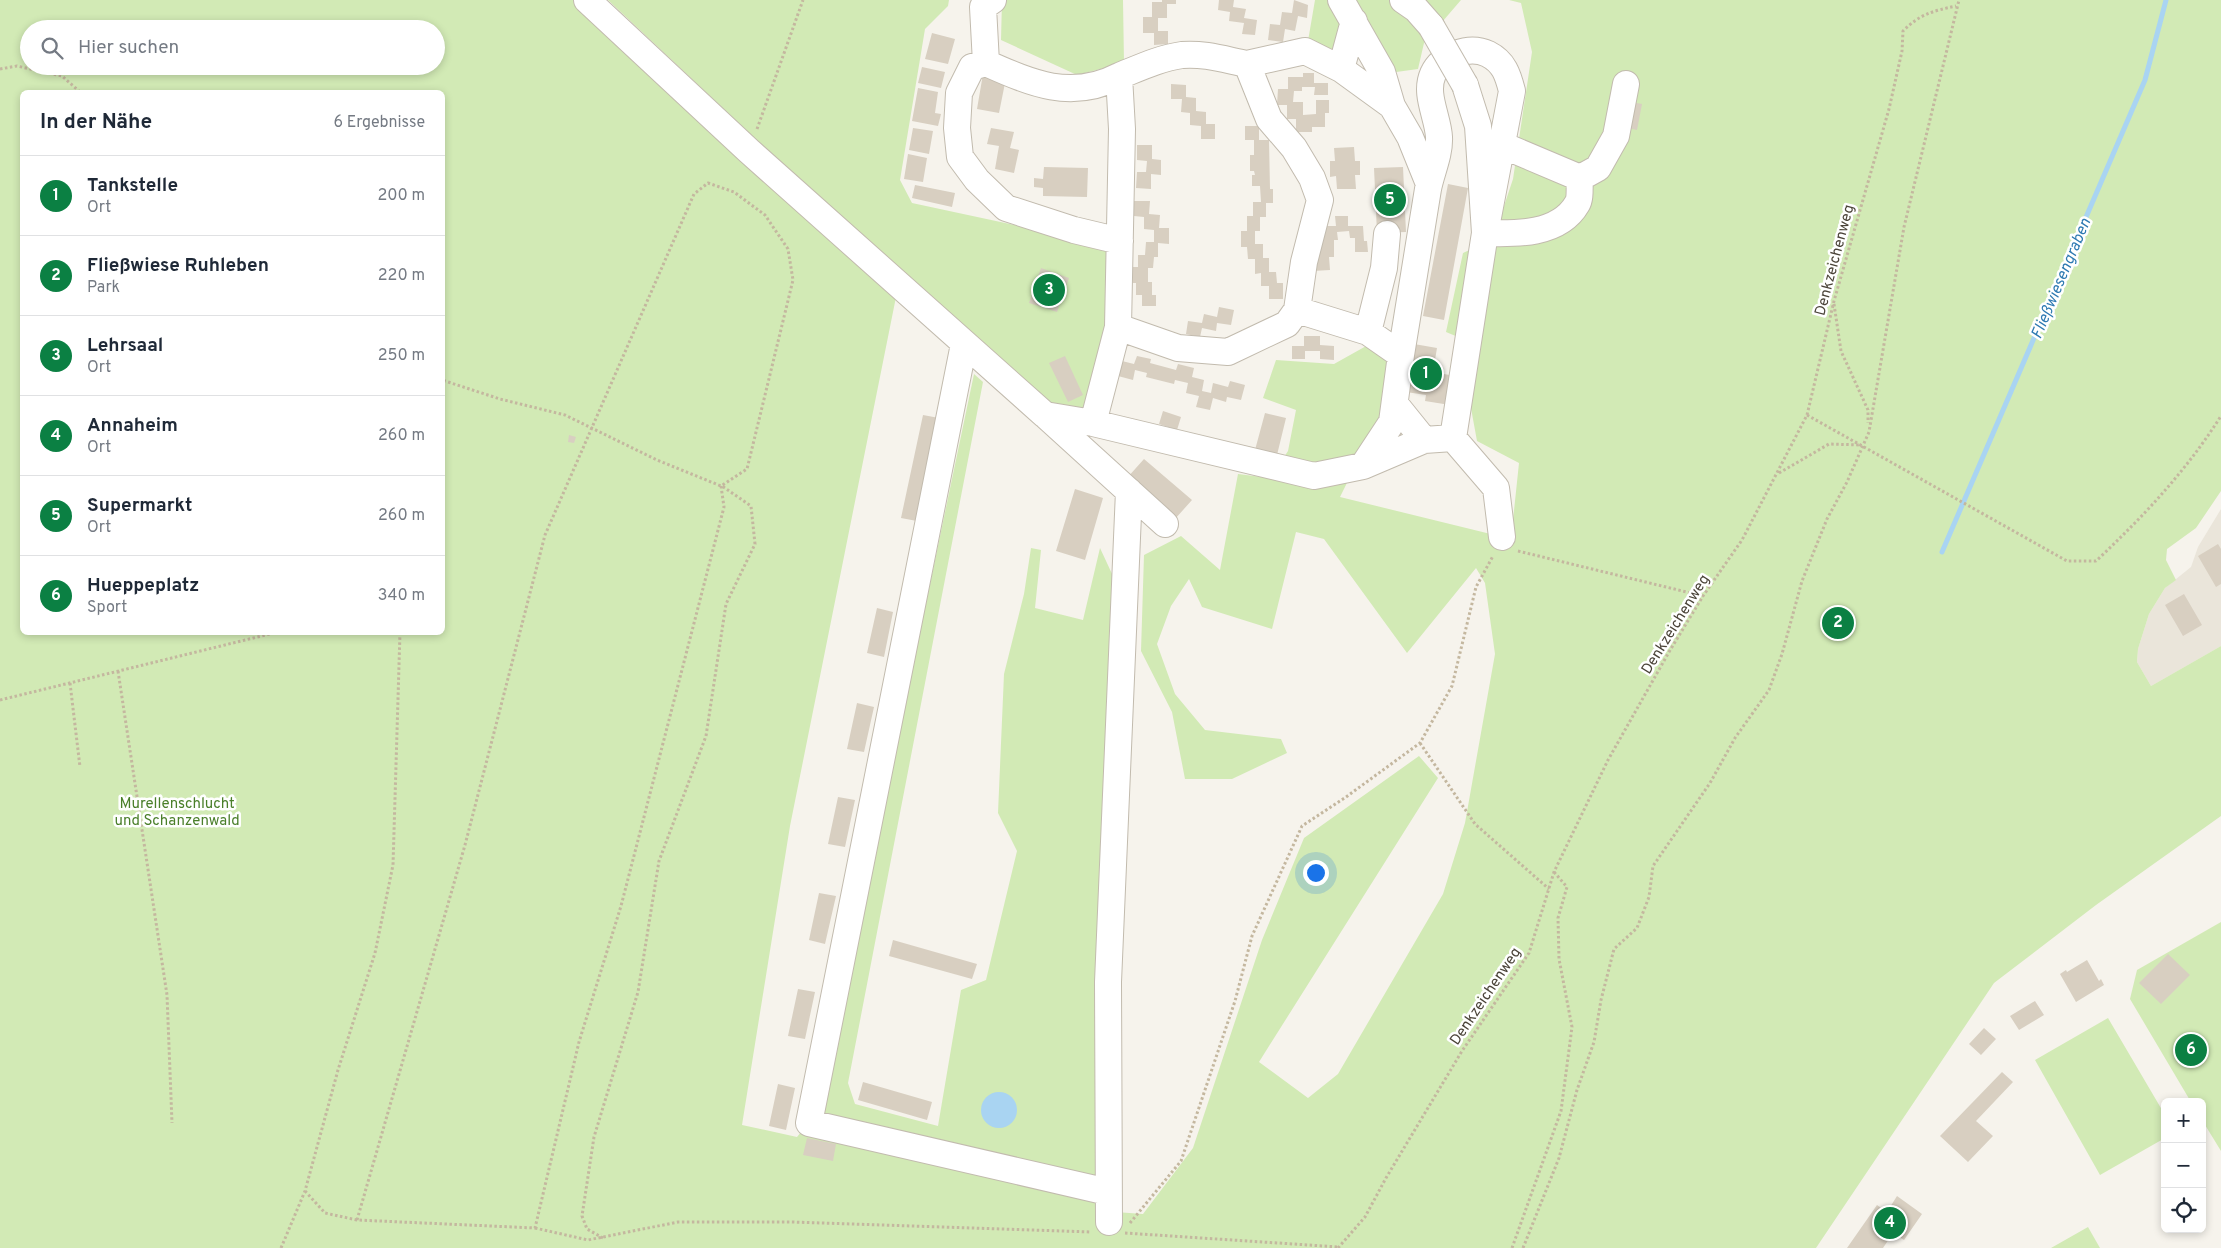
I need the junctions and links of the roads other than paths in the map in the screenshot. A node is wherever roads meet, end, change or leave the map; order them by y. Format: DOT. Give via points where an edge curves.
graph roads {
  1 [pos="587,0"];
  2 [pos="993,0"];
  3 [pos="1403,0"];
  4 [pos="1348,10"];
  5 [pos="986,63"];
  6 [pos="1247,64"];
  7 [pos="1341,69"];
  8 [pos="1119,76"];
  9 [pos="1626,84"];
  10 [pos="1392,106"];
  11 [pos="1502,145"];
  12 [pos="1580,178"];
  13 [pos="1429,184"];
  14 [pos="1485,233"];
  15 [pos="1387,234"];
  16 [pos="1120,241"];
  17 [pos="1297,310"];
  18 [pos="1118,327"];
  19 [pos="1368,332"];
  20 [pos="964,344"];
  21 [pos="1401,355"];
  22 [pos="1395,404"];
  23 [pos="1045,415"];
  24 [pos="1093,424"];
  25 [pos="1453,438"];
  26 [pos="1424,440"];
  27 [pos="1363,466"];
  28 [pos="1129,491"];
  29 [pos="1165,524"];
  30 [pos="1504,547"];
  31 [pos="1108,1192"];
  32 [pos="1101,1227"];
  1 -- 20 [label="lane"];
  2 -- 5 [label="lane" via="982,7"];
  3 -- 14 [label="lane, bridge" via="1431,26 1465,85 1478,126"];
  4 -- 7 [label="lane"];
  4 -- 10 [label="lane" via="1382,72"];
  5 -- 8 [label="lane" via="1026,81 1051,87 1086,88"];
  5 -- 16 [label="lane" via="972,67 959,93 960,157 976,180 1006,208"];
  6 -- 7 [label="lane" via="1305,51"];
  6 -- 8 [label="lane" via="1211,56 1182,55"];
  6 -- 17 [label="lane" via="1269,119 1294,148 1312,178 1320,200 1304,262"];
  7 -- 10 [label="lane"];
  8 -- 16 [label="lane" via="1122,129"];
  9 -- 12 [label="lane" via="1616,136 1598,168"];
  10 -- 13 [label="lane" via="1410,137"];
  11 -- 12 [label="lane"];
  11 -- 13 [label="lane" via="1512,91 1508,74 1499,61 1486,54 1472,51 1457,53 1439,63 1432,76 1431,99 1439,139"];
  11 -- 14 [label="lane"];
  12 -- 14 [label="lane" via="1578,203 1568,215 1546,228 1521,234"];
  13 -- 21 [label="lane"];
  14 -- 25 [label="lane"];
  15 -- 19 [label="lane" via="1384,268"];
  16 -- 18 [label="lane"];
  17 -- 18 [label="lane" via="1287,324 1228,352 1178,348"];
  17 -- 19 [label="lane"];
  18 -- 24 [label="lane"];
  19 -- 21 [label="lane"];
  20 -- 23 [label="lane"];
  20 -- 31 [label="lane" via="809,1123"];
  21 -- 22 [label="lane"];
  22 -- 26 [label="lane"];
  22 -- 27 [label="lane" via="1392,422"];
  23 -- 24 [label="lane"];
  23 -- 28 [label="lane"];
  24 -- 27 [label="lane" via="1314,476"];
  25 -- 26 [label="lane"];
  25 -- 30 [label="lane" via="1496,488"];
  26 -- 27 [label="lane"];
  28 -- 29 [label="lane"];
  28 -- 31 [label="lane" via="1108,982"];
  31 -- 32 [label="lane"];
}
